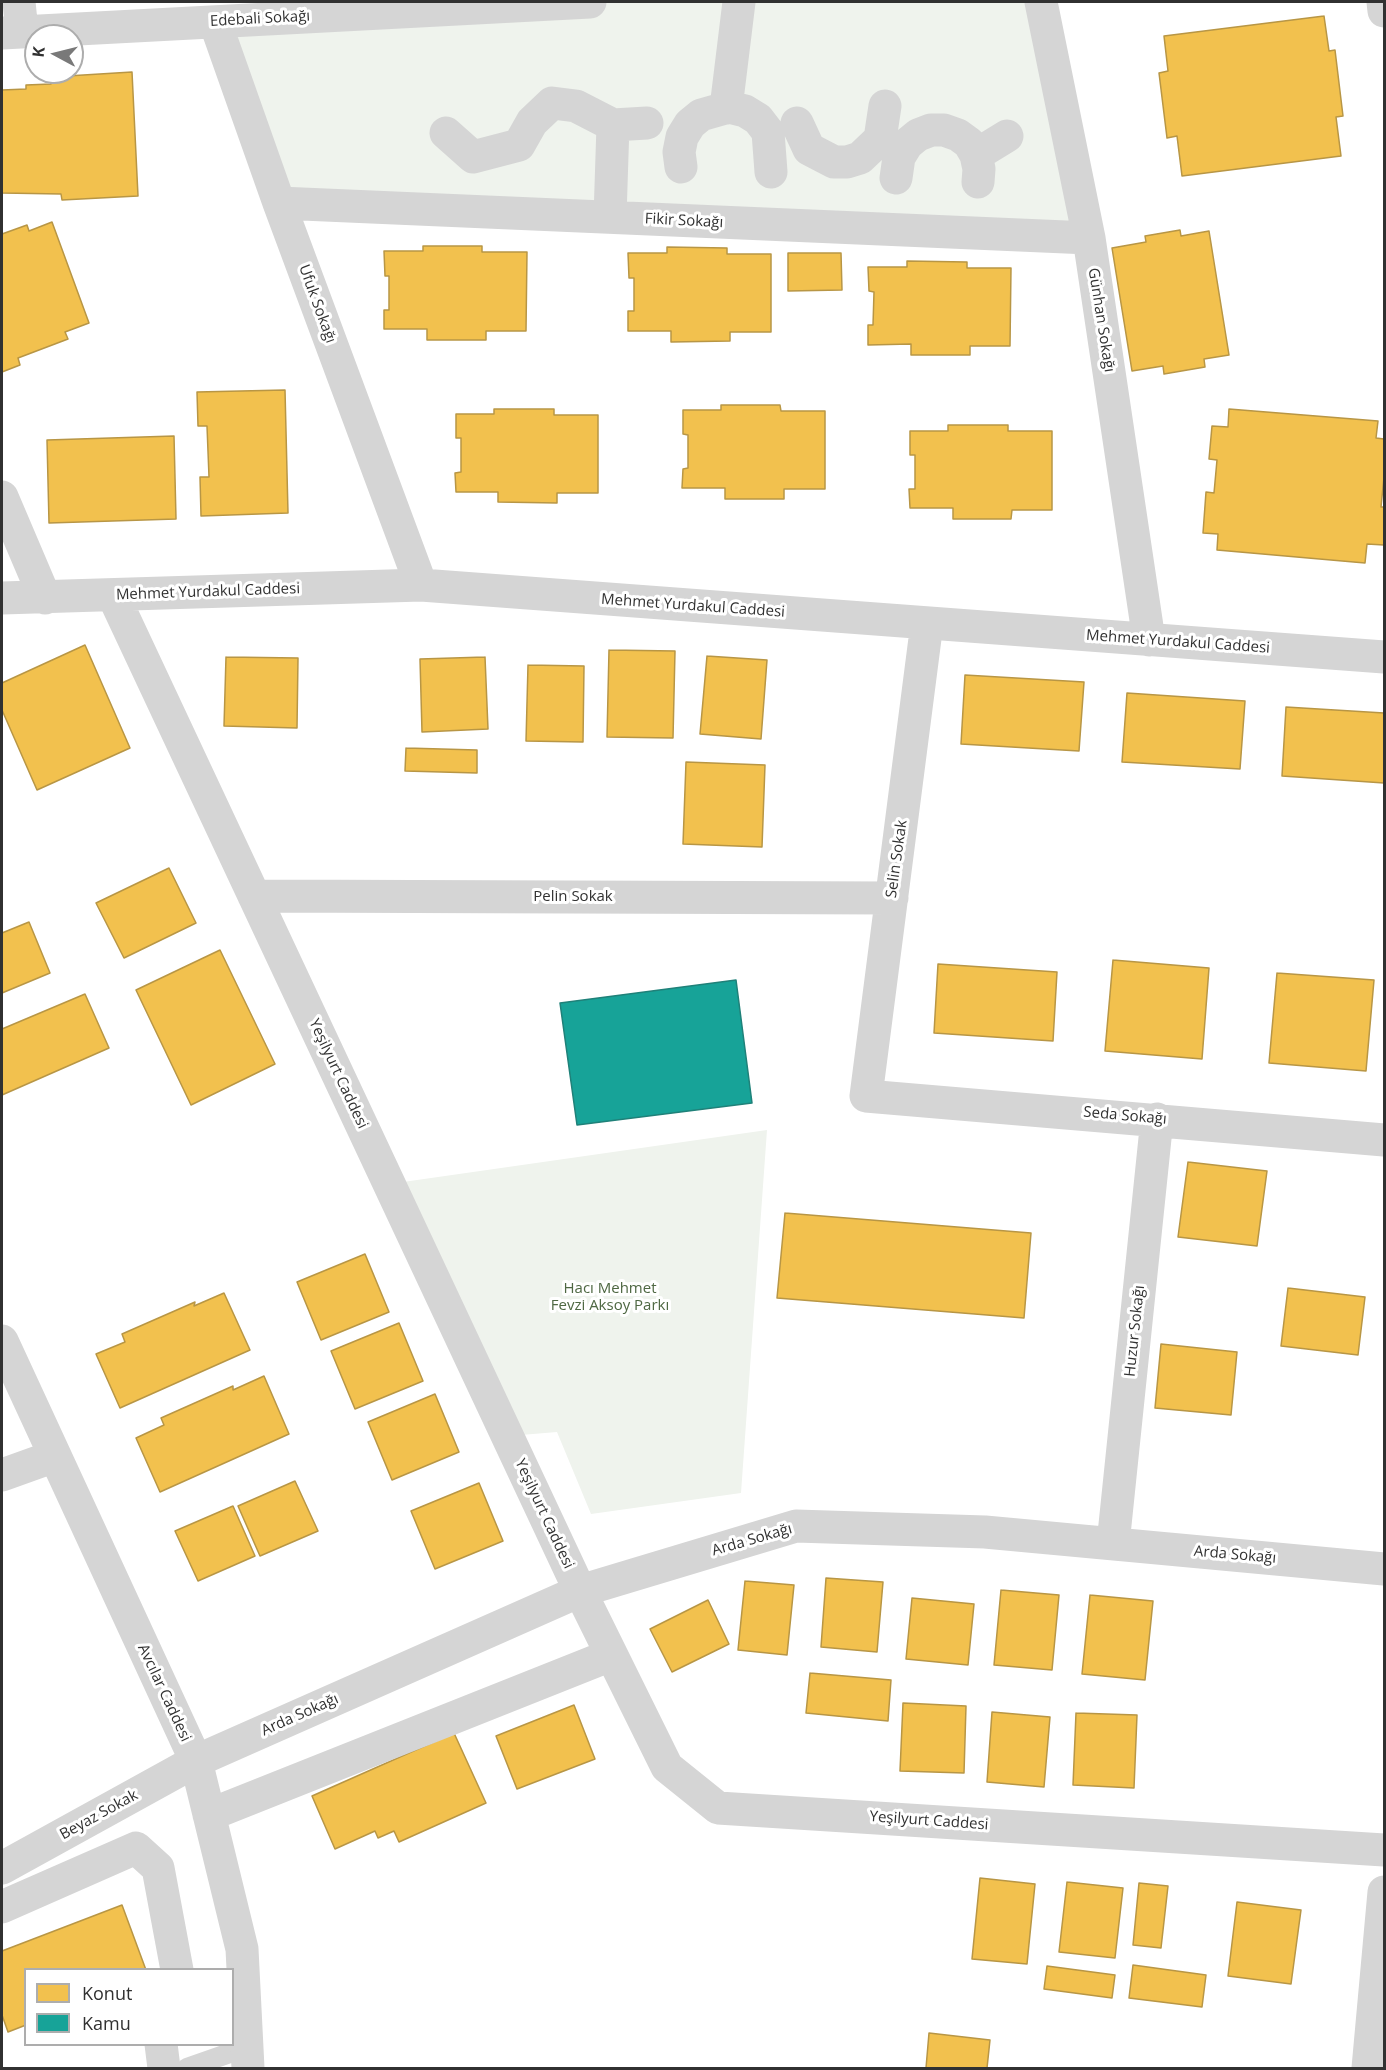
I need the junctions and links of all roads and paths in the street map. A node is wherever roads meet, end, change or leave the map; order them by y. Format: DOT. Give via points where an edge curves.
graph roads {
  1 [pos="590,2"];
  2 [pos="739,2"];
  3 [pos="1041,2"];
  4 [pos="1383,2"];
  5 [pos="1384,11"];
  6 [pos="137,14"];
  7 [pos="14,22"];
  8 [pos="215,22"];
  9 [pos="885,106"];
  10 [pos="726,108"];
  11 [pos="789,118"];
  12 [pos="647,123"];
  13 [pos="613,125"];
  14 [pos="446,133"];
  15 [pos="1007,136"];
  16 [pos="892,158"];
  17 [pos="681,166"];
  18 [pos="771,172"];
  19 [pos="279,203"];
  20 [pos="610,217"];
  21 [pos="1089,238"];
  22 [pos="2,497"];
  23 [pos="422,585"];
  24 [pos="113,595"];
  25 [pos="45,597"];
  26 [pos="2,598"];
  27 [pos="927,623"];
  28 [pos="1149,640"];
  29 [pos="1384,657"];
  30 [pos="254,896"];
  31 [pos="892,898"];
  32 [pos="866,1096"];
  33 [pos="1157,1119"];
  34 [pos="1384,1140"];
  35 [pos="2,1341"];
  36 [pos="55,1456"];
  37 [pos="2,1474"];
  38 [pos="1113,1544"];
  39 [pos="1384,1569"];
  40 [pos="580,1591"];
  41 [pos="611,1655"];
  42 [pos="196,1761"];
  43 [pos="209,1815"];
  44 [pos="1384,1850"];
  45 [pos="2,1868"];
  46 [pos="1384,1892"];
  47 [pos="2,1907"];
  48 [pos="177,1968"];
  49 [pos="160,2046"];
  50 [pos="247,2058"];
  51 [pos="164,2068"];
  52 [pos="187,2068"];
  53 [pos="1368,2068"];
  1 -- 8 [label="street, Edebali Sokağı"];
  2 -- 10 [label="street"];
  3 -- 21 [label="street, Günhan Sokağı"];
  4 -- 5 [label="street"];
  6 -- 7 [label="street, Edebali Sokağı"];
  6 -- 8 [label="street, Edebali Sokağı"];
  8 -- 19 [label="street, Ufuk Sokağı"];
  9 -- 16 [label="street"];
  10 -- 11 [label="street" via="745,111 758,119"];
  10 -- 17 [label="street" via="701,115 690,124 679,152"];
  11 -- 16 [label="street" via="809,149 834,162"];
  11 -- 18 [label="street"];
  12 -- 13 [label="street"];
  13 -- 14 [label="street" via="576,106 552,103 532,122 519,145 473,157"];
  13 -- 20 [label="street"];
  15 -- 16 [label="street" via="977,169 969,143 944,130 918,135"];
  19 -- 20 [label="street, Fikir Sokağı"];
  19 -- 23 [label="street, Ufuk Sokağı"];
  20 -- 21 [label="street, Fikir Sokağı"];
  21 -- 28 [label="street, Günhan Sokağı"];
  22 -- 25 [label="street"];
  23 -- 24 [label="street, Mehmet Yurdakul Caddesi"];
  23 -- 27 [label="street, Mehmet Yurdakul Caddesi"];
  24 -- 25 [label="street, Mehmet Yurdakul Caddesi"];
  24 -- 30 [label="street, Yeşilyurt Caddesi"];
  25 -- 26 [label="street, Mehmet Yurdakul Caddesi"];
  27 -- 28 [label="street, Mehmet Yurdakul Caddesi"];
  27 -- 31 [label="street, Selin Sokak"];
  28 -- 29 [label="street, Mehmet Yurdakul Caddesi"];
  30 -- 31 [label="street, Pelin Sokak"];
  30 -- 40 [label="street, Yeşilyurt Caddesi"];
  31 -- 32 [label="street, Selin Sokak"];
  32 -- 33 [label="street, Seda Sokağı"];
  33 -- 34 [label="street, Seda Sokağı"];
  33 -- 38 [label="street, Huzur Sokağı"];
  35 -- 36 [label="street, Avcılar Caddesi"];
  36 -- 37 [label="street"];
  36 -- 42 [label="street, Avcılar Caddesi"];
  38 -- 39 [label="street, Arda Sokağı"];
  38 -- 40 [label="street, Arda Sokağı" via="985,1532 796,1526"];
  40 -- 41 [label="street, Yeşilyurt Caddesi"];
  40 -- 42 [label="street, Arda Sokağı"];
  41 -- 43 [label="street"];
  41 -- 44 [label="street, Yeşilyurt Caddesi" via="667,1767 717,1808"];
  42 -- 43 [label="street, Avcılar Caddesi"];
  42 -- 45 [label="street, Beyaz Sokak"];
  43 -- 50 [label="street, Avcılar Caddesi" via="242,1949"];
  46 -- 53 [label="street"];
  47 -- 48 [label="street" via="136,1848 158,1868"];
  49 -- 51 [label="street"];
  50 -- 52 [label="lane"];
}
